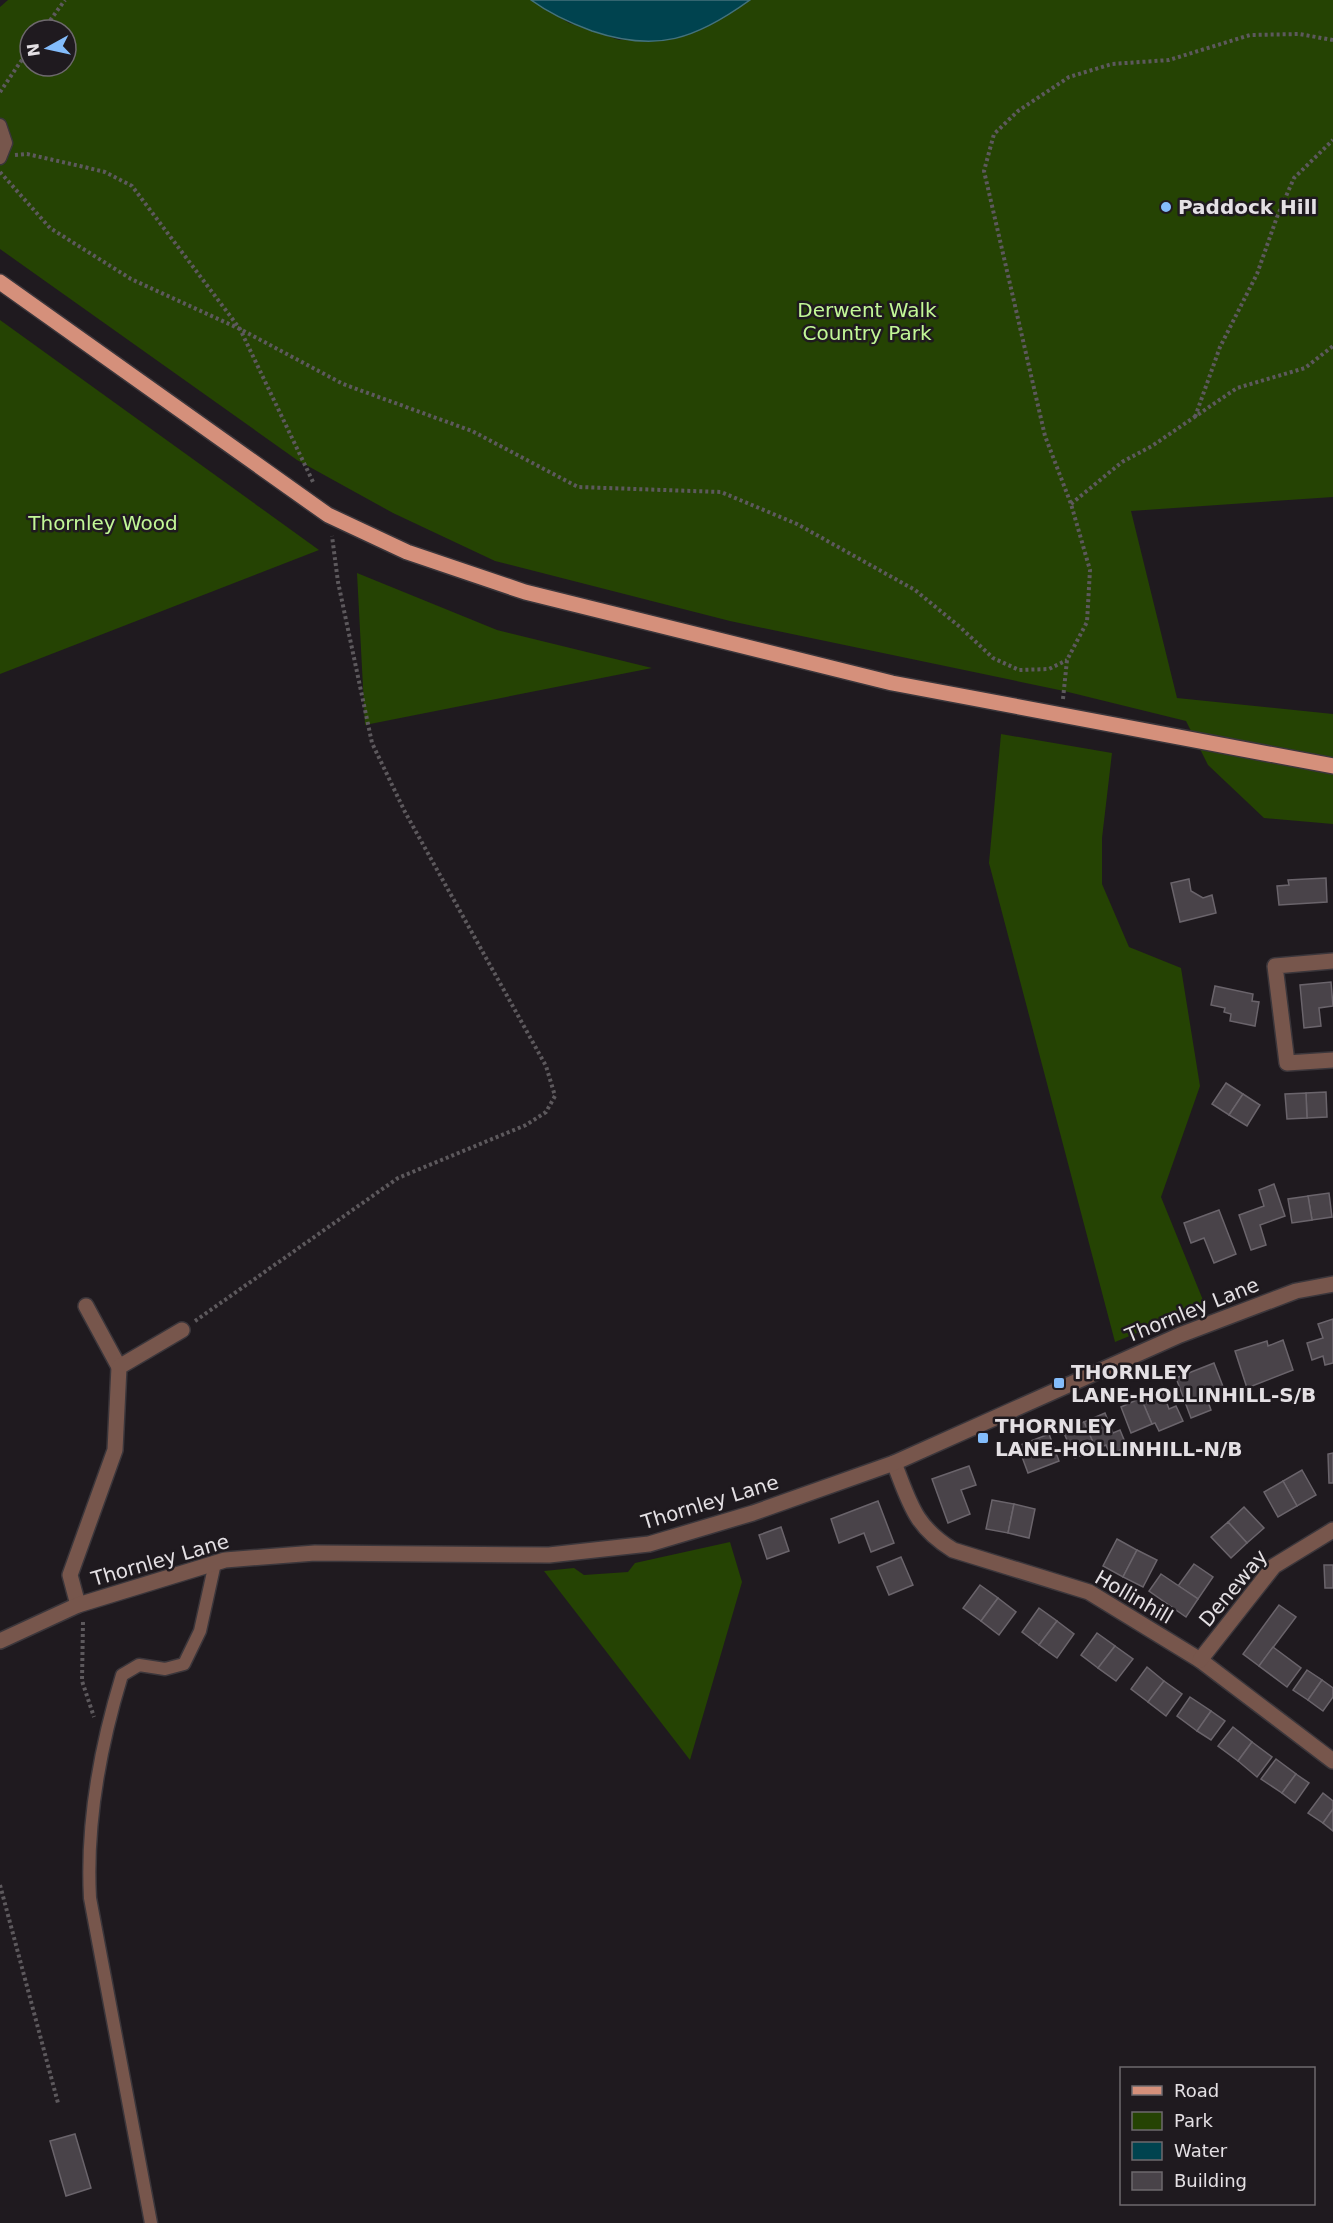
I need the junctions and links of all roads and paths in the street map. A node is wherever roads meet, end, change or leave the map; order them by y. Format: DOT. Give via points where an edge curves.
graph roads {
  1 [pos="65,0"];
  2 [pos="52,18"];
  3 [pos="1333,40"];
  4 [pos="18,65"];
  5 [pos="0,92"];
  6 [pos="0,125"];
  7 [pos="1333,140"];
  8 [pos="27,154"];
  9 [pos="0,158"];
  10 [pos="0,172"];
  11 [pos="0,282"];
  12 [pos="240,329"];
  13 [pos="1333,346"];
  14 [pos="1195,417"];
  15 [pos="1071,504"];
  16 [pos="328,515"];
  17 [pos="1067,660"];
  18 [pos="1063,715"];
  19 [pos="1333,766"];
  20 [pos="1333,961"];
  21 [pos="1333,1060"];
  22 [pos="1333,1284"];
  23 [pos="87,1306"];
  24 [pos="182,1330"];
  25 [pos="119,1367"];
  26 [pos="894,1464"];
  27 [pos="1333,1530"];
  28 [pos="215,1563"];
  29 [pos="78,1605"];
  30 [pos="0,1641"];
  31 [pos="1200,1660"];
  32 [pos="104,1748"];
  33 [pos="1333,1761"];
  34 [pos="0,1885"];
  35 [pos="58,2103"];
  36 [pos="151,2223"];
  1 -- 2 [label="path"];
  3 -- 15 [label="path" via="1299,34 1250,35 1169,60 1112,64 1069,77 1018,111 994,134 984,171 1045,436"];
  4 -- 5 [label="path"];
  6 -- 9 [label="lane" via="6,143"];
  7 -- 14 [label="path" via="1294,178 1257,274 1220,347"];
  8 -- 12 [label="path" via="105,172 132,186"];
  10 -- 12 [label="path" via="50,228 131,279"];
  11 -- 16 [label="main road"];
  12 -- 16 [label="path"];
  12 -- 17 [label="path" via="343,384 472,431 578,487 721,492 797,524 915,590 993,658 1019,670 1049,669"];
  13 -- 14 [label="path" via="1305,368 1237,388"];
  14 -- 15 [label="path" via="1122,462"];
  15 -- 17 [label="path" via="1090,570 1087,622"];
  16 -- 18 [label="main road" via="407,552 525,592 892,683"];
  16 -- 24 [label="path" via="372,743 405,812 546,1066 555,1096 546,1112 526,1125 398,1178"];
  17 -- 18 [label="path"];
  18 -- 19 [label="main road"];
  20 -- 21 [label="street" via="1275,966 1287,1063"];
  22 -- 26 [label="street, Thornley Lane" via="1296,1291 1180,1335"];
  23 -- 25 [label="street"];
  24 -- 25 [label="street"];
  25 -- 29 [label="street" via="115,1450 70,1575"];
  26 -- 28 [label="street, Thornley Lane" via="753,1514 649,1544 549,1555 315,1553"];
  26 -- 31 [label="street, Hollinhill" via="921,1525 937,1540 953,1550 1089,1592"];
  27 -- 31 [label="street, Deneway" via="1274,1566"];
  28 -- 29 [label="street, Thornley Lane"];
  28 -- 32 [label="lane" via="200,1631 184,1664 165,1669 139,1665 122,1675"];
  29 -- 30 [label="street, Thornley Lane"];
  29 -- 32 [label="path" via="85,1628 82,1681 97,1738"];
  31 -- 33 [label="street, Hollinhill"];
  32 -- 36 [label="lane" via="90,1825 90,1898"];
  34 -- 35 [label="path"];
}
